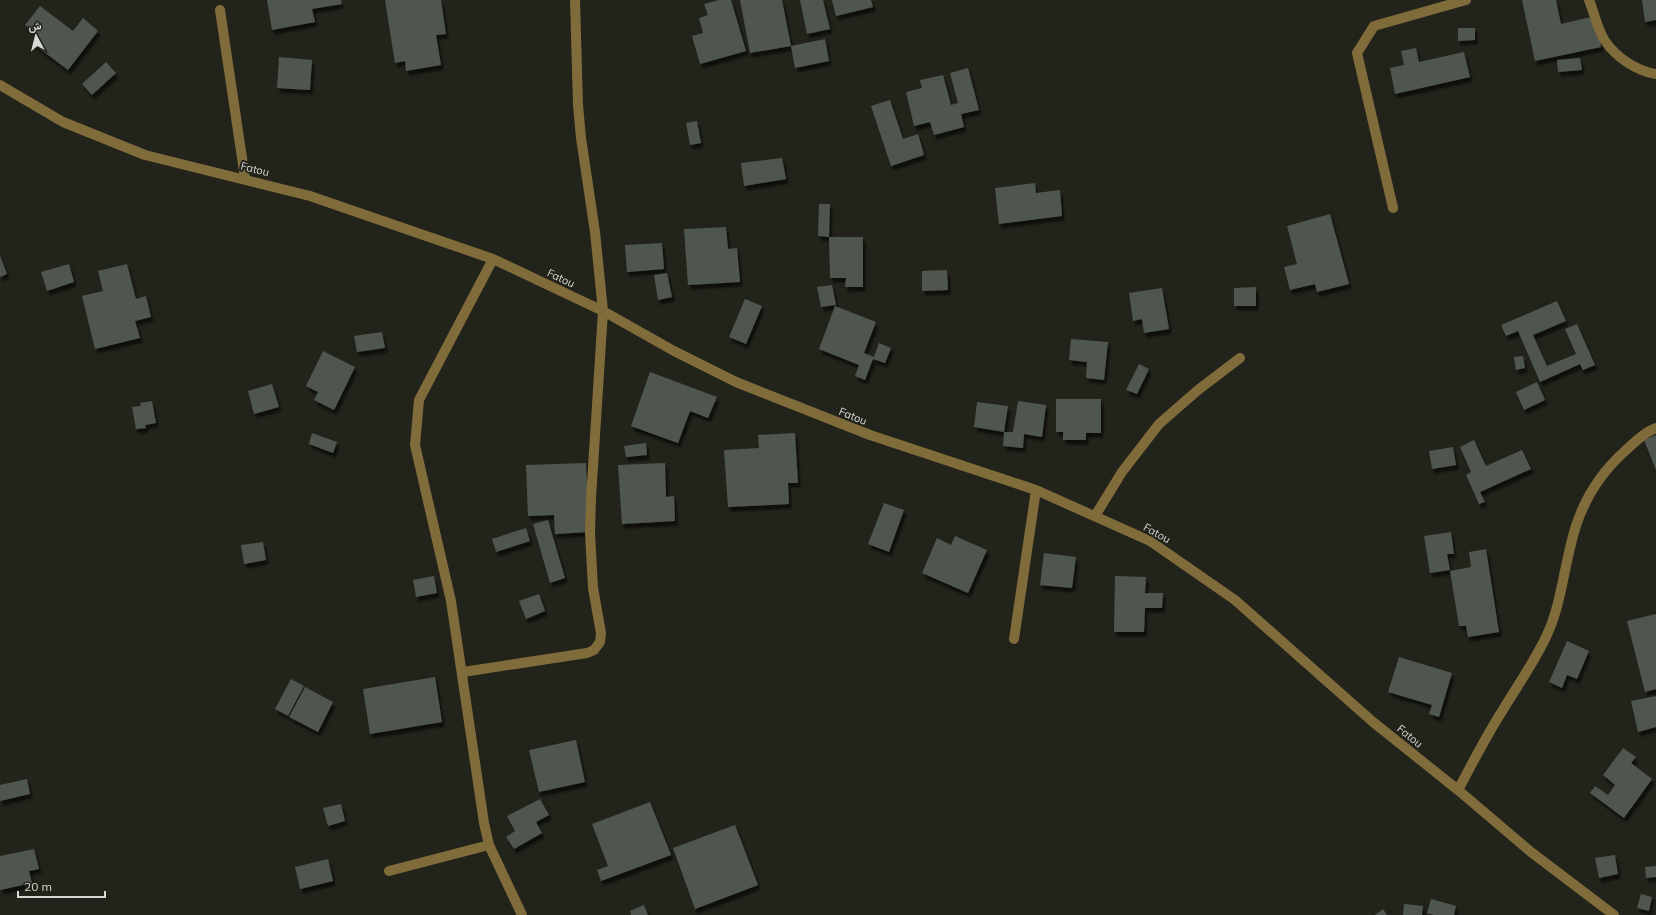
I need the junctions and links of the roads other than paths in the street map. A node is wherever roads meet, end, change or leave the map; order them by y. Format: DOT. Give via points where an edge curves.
graph roads {
  1 [pos="575,0"];
  2 [pos="1466,0"];
  3 [pos="1589,0"];
  4 [pos="220,10"];
  5 [pos="1656,74"];
  6 [pos="0,85"];
  7 [pos="245,178"];
  8 [pos="1393,208"];
  9 [pos="493,259"];
  10 [pos="603,311"];
  11 [pos="1240,358"];
  12 [pos="1656,428"];
  13 [pos="1036,490"];
  14 [pos="1095,516"];
  15 [pos="1014,639"];
  16 [pos="463,672"];
  17 [pos="1458,790"];
  18 [pos="490,845"];
  19 [pos="389,872"];
  20 [pos="522,915"];
  21 [pos="1614,915"];
  1 -- 10 [label="street" via="578,105"];
  2 -- 8 [label="street" via="1374,26 1357,53"];
  3 -- 5 [label="street" via="1604,40 1621,58 1647,73"];
  4 -- 7 [label="street"];
  6 -- 7 [label="street, Fatou" via="63,122 145,154"];
  7 -- 9 [label="street, Fatou" via="310,196"];
  9 -- 10 [label="street, Fatou"];
  9 -- 16 [label="street" via="419,400 415,445 451,601"];
  10 -- 13 [label="street, Fatou" via="736,382 870,435"];
  10 -- 16 [label="street" via="590,533 593,588 601,633 600,642 594,650 587,653"];
  11 -- 14 [label="street" via="1159,424 1122,472"];
  12 -- 17 [label="street" via="1646,432 1619,456 1594,485 1571,544 1556,608 1546,636"];
  13 -- 14 [label="street, Fatou"];
  13 -- 15 [label="street"];
  14 -- 17 [label="street, Fatou" via="1150,541 1235,600 1373,722"];
  16 -- 18 [label="street" via="484,823"];
  17 -- 21 [label="street, Fatou" via="1531,852"];
  18 -- 19 [label="street"];
  18 -- 20 [label="street"];
}
